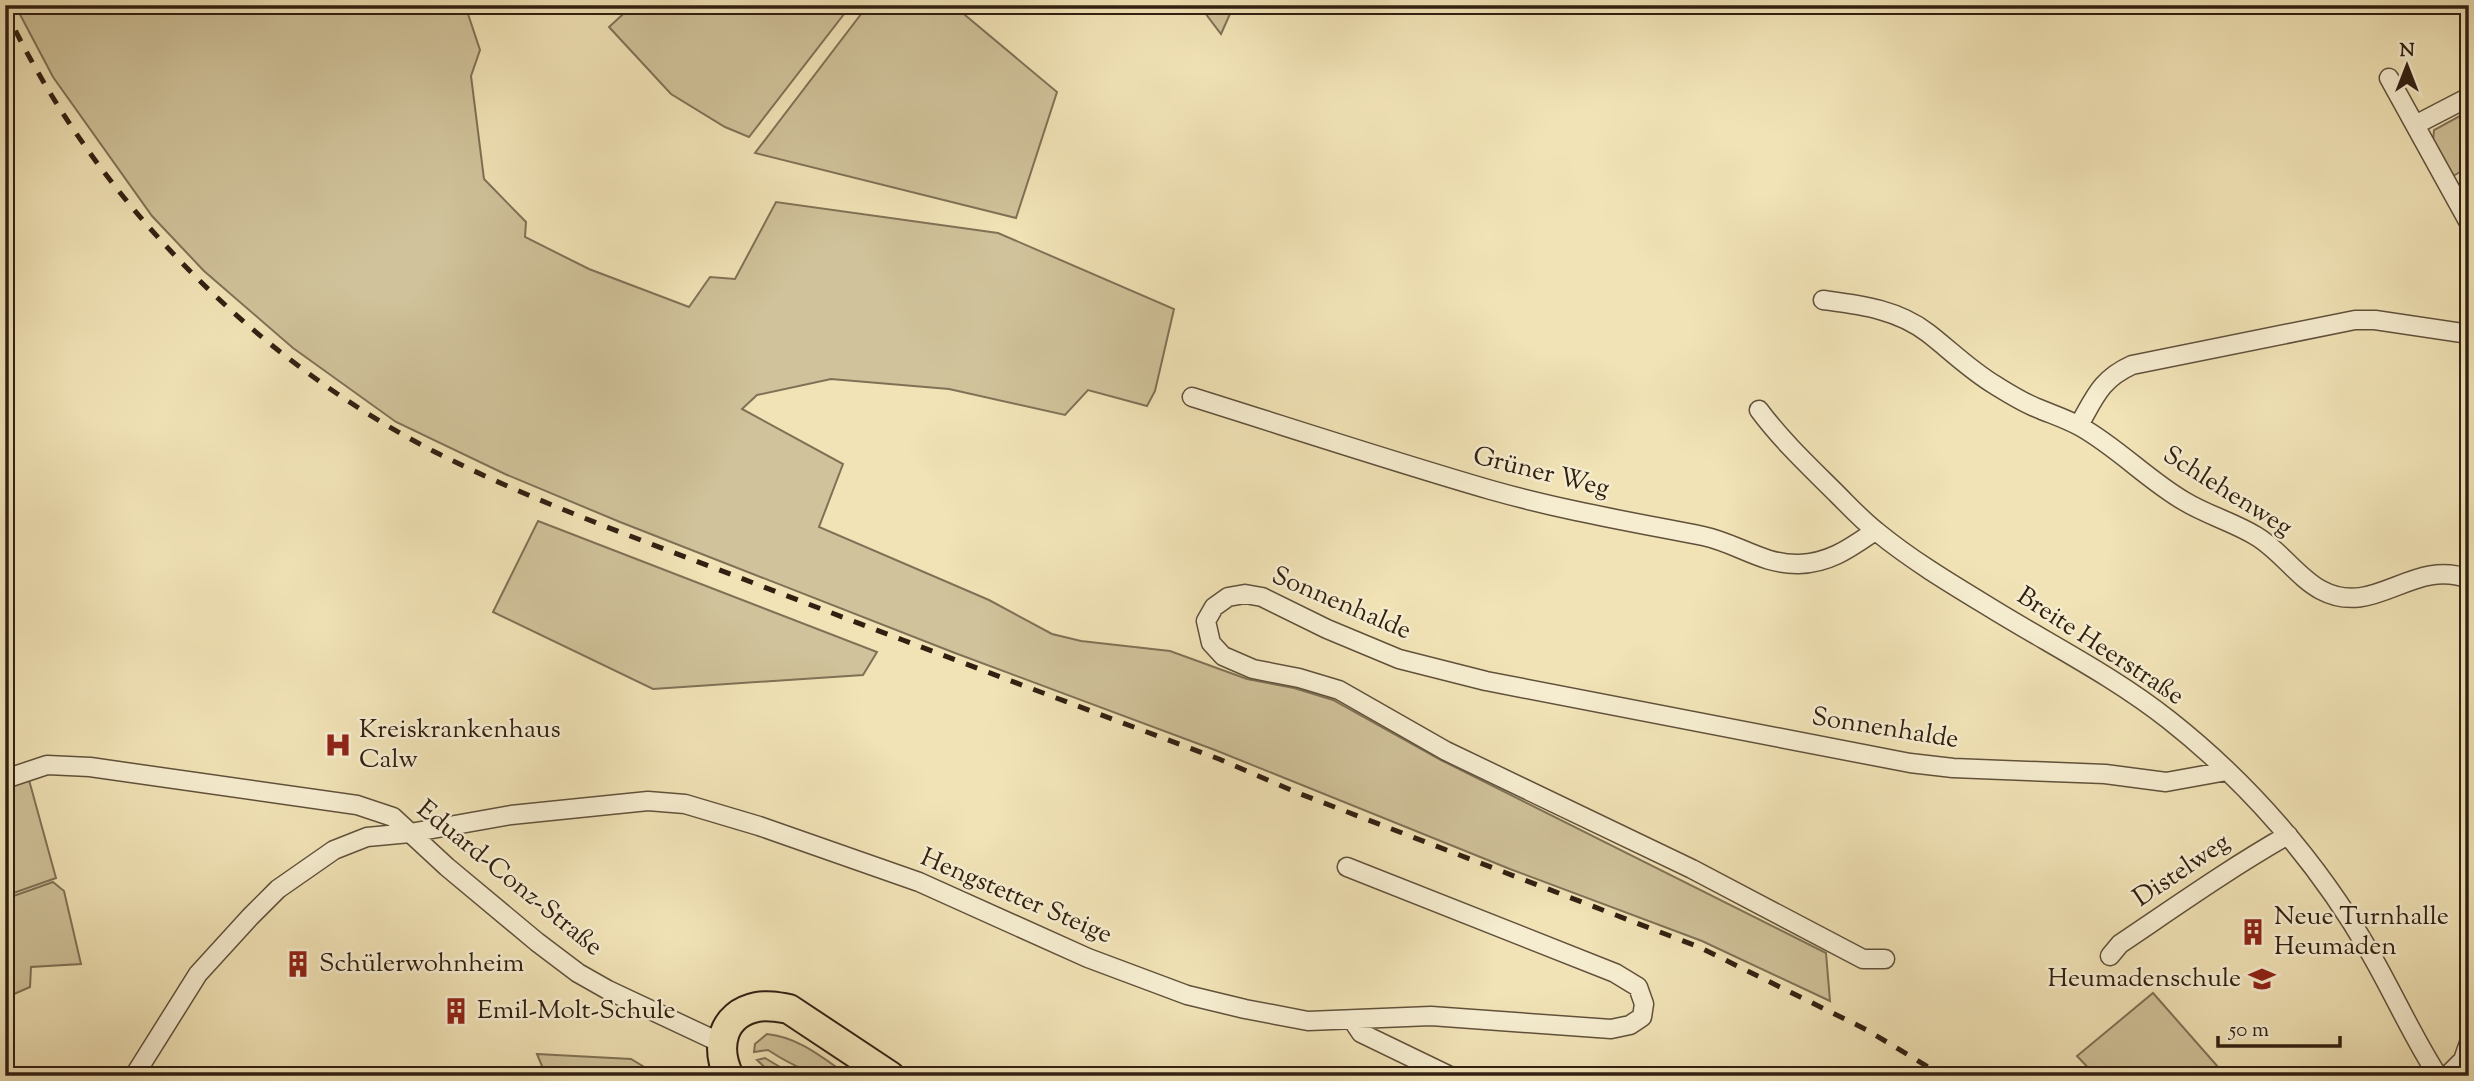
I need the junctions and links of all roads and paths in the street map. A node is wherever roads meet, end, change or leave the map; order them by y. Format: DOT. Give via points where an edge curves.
graph roads {
  1 [pos="2389,78"];
  2 [pos="2469,97"];
  3 [pos="2415,125"];
  4 [pos="2469,223"];
  5 [pos="1823,300"];
  6 [pos="2469,334"];
  7 [pos="1192,397"];
  8 [pos="1759,410"];
  9 [pos="2079,425"];
  10 [pos="1875,531"];
  11 [pos="2469,579"];
  12 [pos="2227,771"];
  13 [pos="5,779"];
  14 [pos="410,833"];
  15 [pos="2288,835"];
  16 [pos="1348,867"];
  17 [pos="2110,956"];
  18 [pos="1885,959"];
  19 [pos="1353,1021"];
  20 [pos="721,1043"];
  21 [pos="2469,1043"];
  22 [pos="134,1076"];
  23 [pos="729,1076"];
  24 [pos="890,1076"];
  25 [pos="1450,1076"];
  26 [pos="2438,1076"];
  27 [pos="2447,1076"];
  1 -- 3 [label="street"];
  2 -- 3 [label="street"];
  3 -- 4 [label="street"];
  5 -- 9 [label="street, Schlehenweg" via="1881,309 1905,319 1994,385"];
  6 -- 9 [label="street" via="2355,320 2132,365 2100,387"];
  7 -- 10 [label="street, Grüner Weg" via="1492,490 1708,537 1765,560 1820,563"];
  8 -- 10 [label="street, Breite Heerstraße" via="1782,440"];
  9 -- 11 [label="street, Schlehenweg" via="2185,502 2258,537 2320,590 2344,598 2366,597 2428,574"];
  10 -- 12 [label="street, Breite Heerstraße" via="1986,606 2139,697"];
  12 -- 15 [label="street, Breite Heerstraße"];
  12 -- 18 [label="street, Sonnenhalde" via="2166,782 1910,763 1486,681 1399,659 1262,597 1227,597 1206,621 1211,643 1223,656 1253,669 1339,691 1446,751 1692,869 1863,959"];
  13 -- 14 [label="street, Eduard-Conz-Straße" via="47,765 90,766 357,805 393,817"];
  14 -- 19 [label="street, Hengstetter Steige" via="511,815 648,801 685,804 919,882 1087,958 1187,995 1308,1021"];
  14 -- 20 [label="street, Eduard-Conz-Straße" via="578,973"];
  14 -- 22 [label="street, Hengstetter Steige" via="367,837 334,850 278,889 198,974"];
  15 -- 17 [label="street, Distelweg" via="2120,944"];
  15 -- 26 [label="street, Breite Heerstraße" via="2345,912"];
  16 -- 19 [label="street, Hengstetter Steige" via="1615,973 1639,987 1644,1004 1642,1017 1630,1026 1611,1029 1431,1016"];
  19 -- 25 [label="street" via="1361,1033"];
  20 -- 23 [label="main road"];
  20 -- 24 [label="main road" via="728,1025 740,1014 755,1007 789,1009"];
  21 -- 27 [label="street" via="2463,1060"];
}
